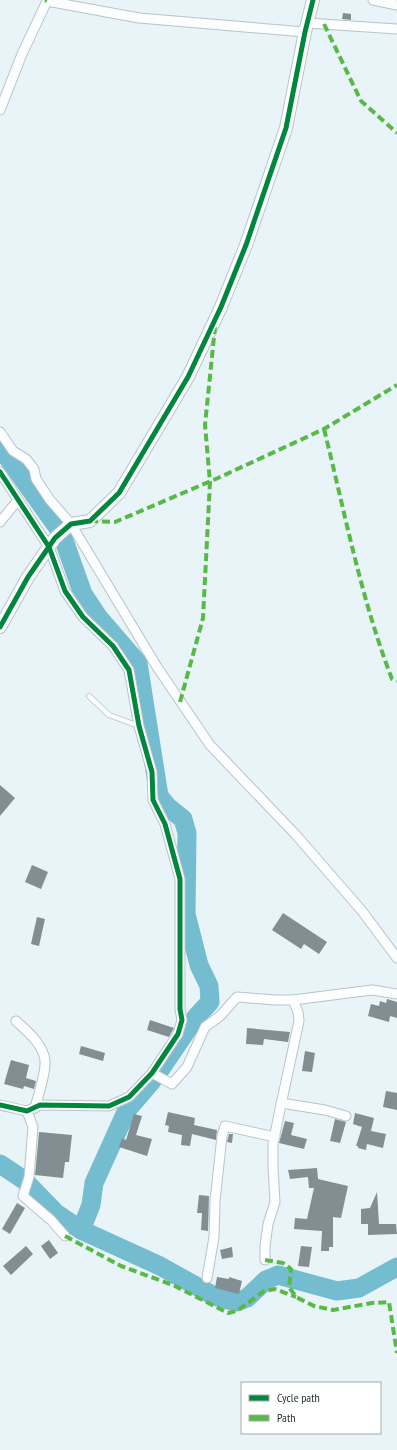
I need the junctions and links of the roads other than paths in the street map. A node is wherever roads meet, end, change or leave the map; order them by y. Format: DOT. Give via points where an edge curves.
graph roads {
  1 [pos="313,0"];
  2 [pos="373,0"];
  3 [pos="397,5"];
  4 [pos="306,27"];
  5 [pos="397,29"];
  6 [pos="0,110"];
  7 [pos="0,432"];
  8 [pos="0,472"];
  9 [pos="18,500"];
  10 [pos="0,522"];
  11 [pos="71,524"];
  12 [pos="49,547"];
  13 [pos="0,627"];
  14 [pos="89,696"];
  15 [pos="139,726"];
  16 [pos="397,958"];
  17 [pos="397,994"];
  18 [pos="293,1000"];
  19 [pos="16,1021"];
  20 [pos="152,1073"];
  21 [pos="281,1103"];
  22 [pos="0,1105"];
  23 [pos="31,1109"];
  24 [pos="346,1116"];
  25 [pos="275,1137"];
  26 [pos="65,1236"];
  27 [pos="265,1260"];
  28 [pos="207,1278"];
  1 -- 4 [label="street"];
  2 -- 3 [label="street"];
  4 -- 5 [label="street"];
  4 -- 6 [label="street" via="139,18 47,1"];
  4 -- 11 [label="street" via="286,128 246,245 216,319 188,377 119,493 90,521"];
  7 -- 11 [label="street" via="13,451 34,469 36,479 50,500"];
  8 -- 9 [label="street"];
  9 -- 10 [label="street"];
  9 -- 12 [label="street"];
  11 -- 12 [label="street"];
  11 -- 16 [label="street" via="156,667 210,745 362,911"];
  12 -- 13 [label="street" via="28,577"];
  12 -- 15 [label="street" via="65,591 83,617 113,646 129,670"];
  14 -- 15 [label="lane" via="109,715"];
  15 -- 20 [label="street" via="152,772 153,800 165,824 180,879 182,1020 178,1034"];
  17 -- 18 [label="street" via="372,990"];
  18 -- 20 [label="street" via="237,997 205,1028 187,1067 172,1084"];
  18 -- 21 [label="street" via="299,1021"];
  19 -- 23 [label="street" via="39,1045 45,1061 42,1082"];
  20 -- 23 [label="street" via="129,1097 109,1106 40,1105"];
  21 -- 24 [label="street"];
  21 -- 25 [label="street"];
  22 -- 23 [label="street"];
  23 -- 26 [label="street" via="33,1126 29,1177 23,1196"];
  25 -- 27 [label="street" via="275,1202 268,1224"];
  25 -- 28 [label="street" via="225,1126 215,1201 214,1237"];
}
